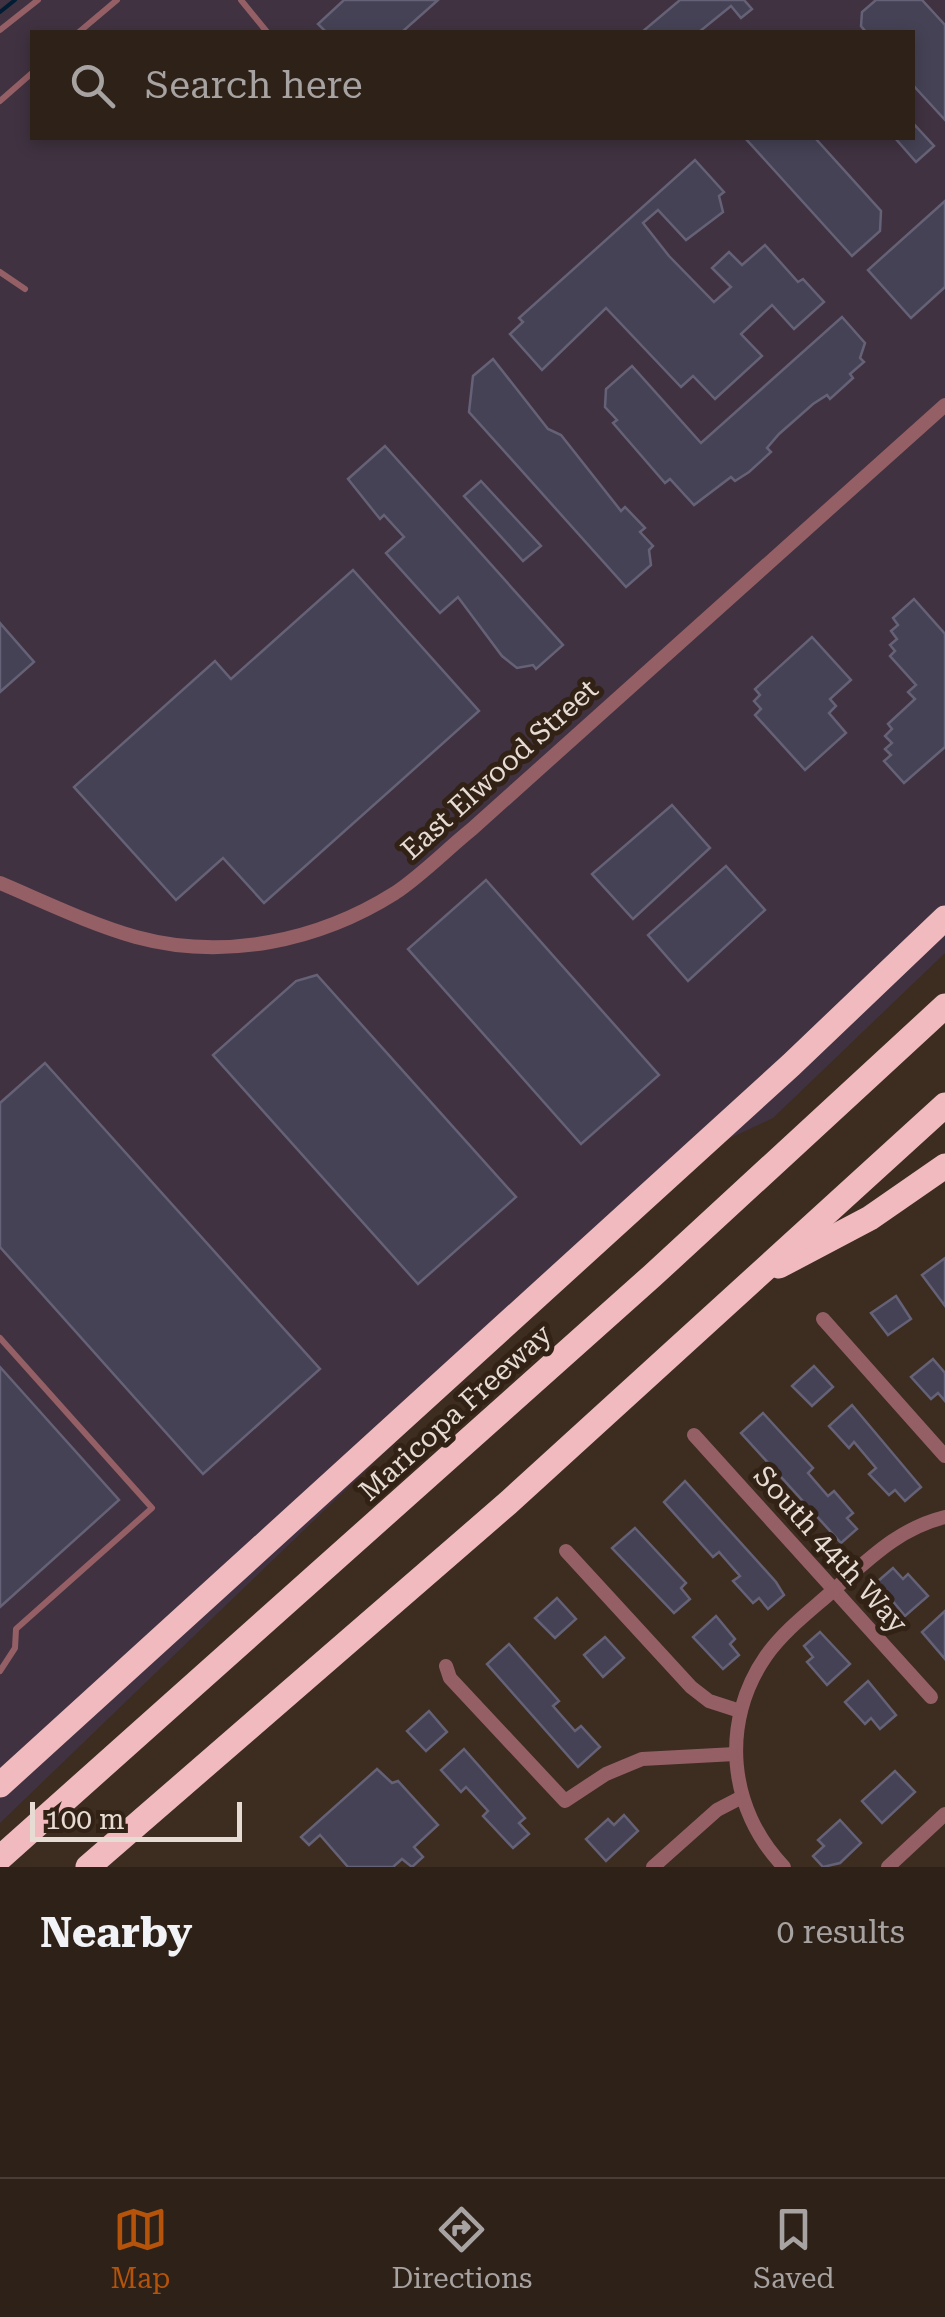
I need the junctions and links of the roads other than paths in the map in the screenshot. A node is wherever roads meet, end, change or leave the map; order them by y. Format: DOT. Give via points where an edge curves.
graph roads {
  1 [pos="38,0"];
  2 [pos="118,0"];
  3 [pos="241,0"];
  4 [pos="0,30"];
  5 [pos="82,30"];
  6 [pos="265,30"];
  7 [pos="30,75"];
  8 [pos="0,101"];
  9 [pos="0,272"];
  10 [pos="25,289"];
  11 [pos="945,404"];
  12 [pos="0,883"];
  13 [pos="945,918"];
  14 [pos="945,1006"];
  15 [pos="945,1105"];
  16 [pos="945,1166"];
  17 [pos="748,1282"];
  18 [pos="823,1319"];
  19 [pos="0,1338"];
  20 [pos="694,1435"];
  21 [pos="945,1456"];
  22 [pos="945,1517"];
  23 [pos="566,1551"];
  24 [pos="834,1590"];
  25 [pos="446,1666"];
  26 [pos="0,1672"];
  27 [pos="931,1697"];
  28 [pos="93,1700"];
  29 [pos="740,1712"];
  30 [pos="735,1754"];
  31 [pos="0,1768"];
  32 [pos="0,1785"];
  33 [pos="742,1797"];
  34 [pos="945,1814"];
  35 [pos="0,1858"];
  36 [pos="88,1867"];
  37 [pos="653,1867"];
  38 [pos="784,1867"];
  39 [pos="888,1867"];
  1 -- 4 [label="lane"];
  2 -- 5 [label="lane"];
  3 -- 6 [label="lane"];
  7 -- 8 [label="lane"];
  9 -- 10 [label="lane"];
  11 -- 12 [label="street, East Elwood Street" via="432,863 365,910 270,943 195,946 111,929"];
  13 -- 28 [label="highway"];
  14 -- 35 [label="highway, Maricopa Freeway"];
  15 -- 17 [label="highway"];
  16 -- 17 [label="highway" via="870,1218"];
  17 -- 36 [label="highway" via="508,1502"];
  18 -- 21 [label="street"];
  19 -- 26 [label="lane" via="152,1508 16,1629 16,1648"];
  20 -- 24 [label="street, South 44th Way"];
  22 -- 24 [label="street" via="888,1542"];
  23 -- 29 [label="street" via="691,1687"];
  24 -- 27 [label="street, South 44th Way"];
  24 -- 29 [label="street" via="773,1647"];
  25 -- 30 [label="street" via="565,1801 642,1760"];
  28 -- 31 [label="highway"];
  28 -- 32 [label="highway"];
  29 -- 30 [label="street"];
  30 -- 33 [label="street"];
  33 -- 37 [label="street" via="717,1810"];
  33 -- 38 [label="street"];
  34 -- 39 [label="street"];
}
